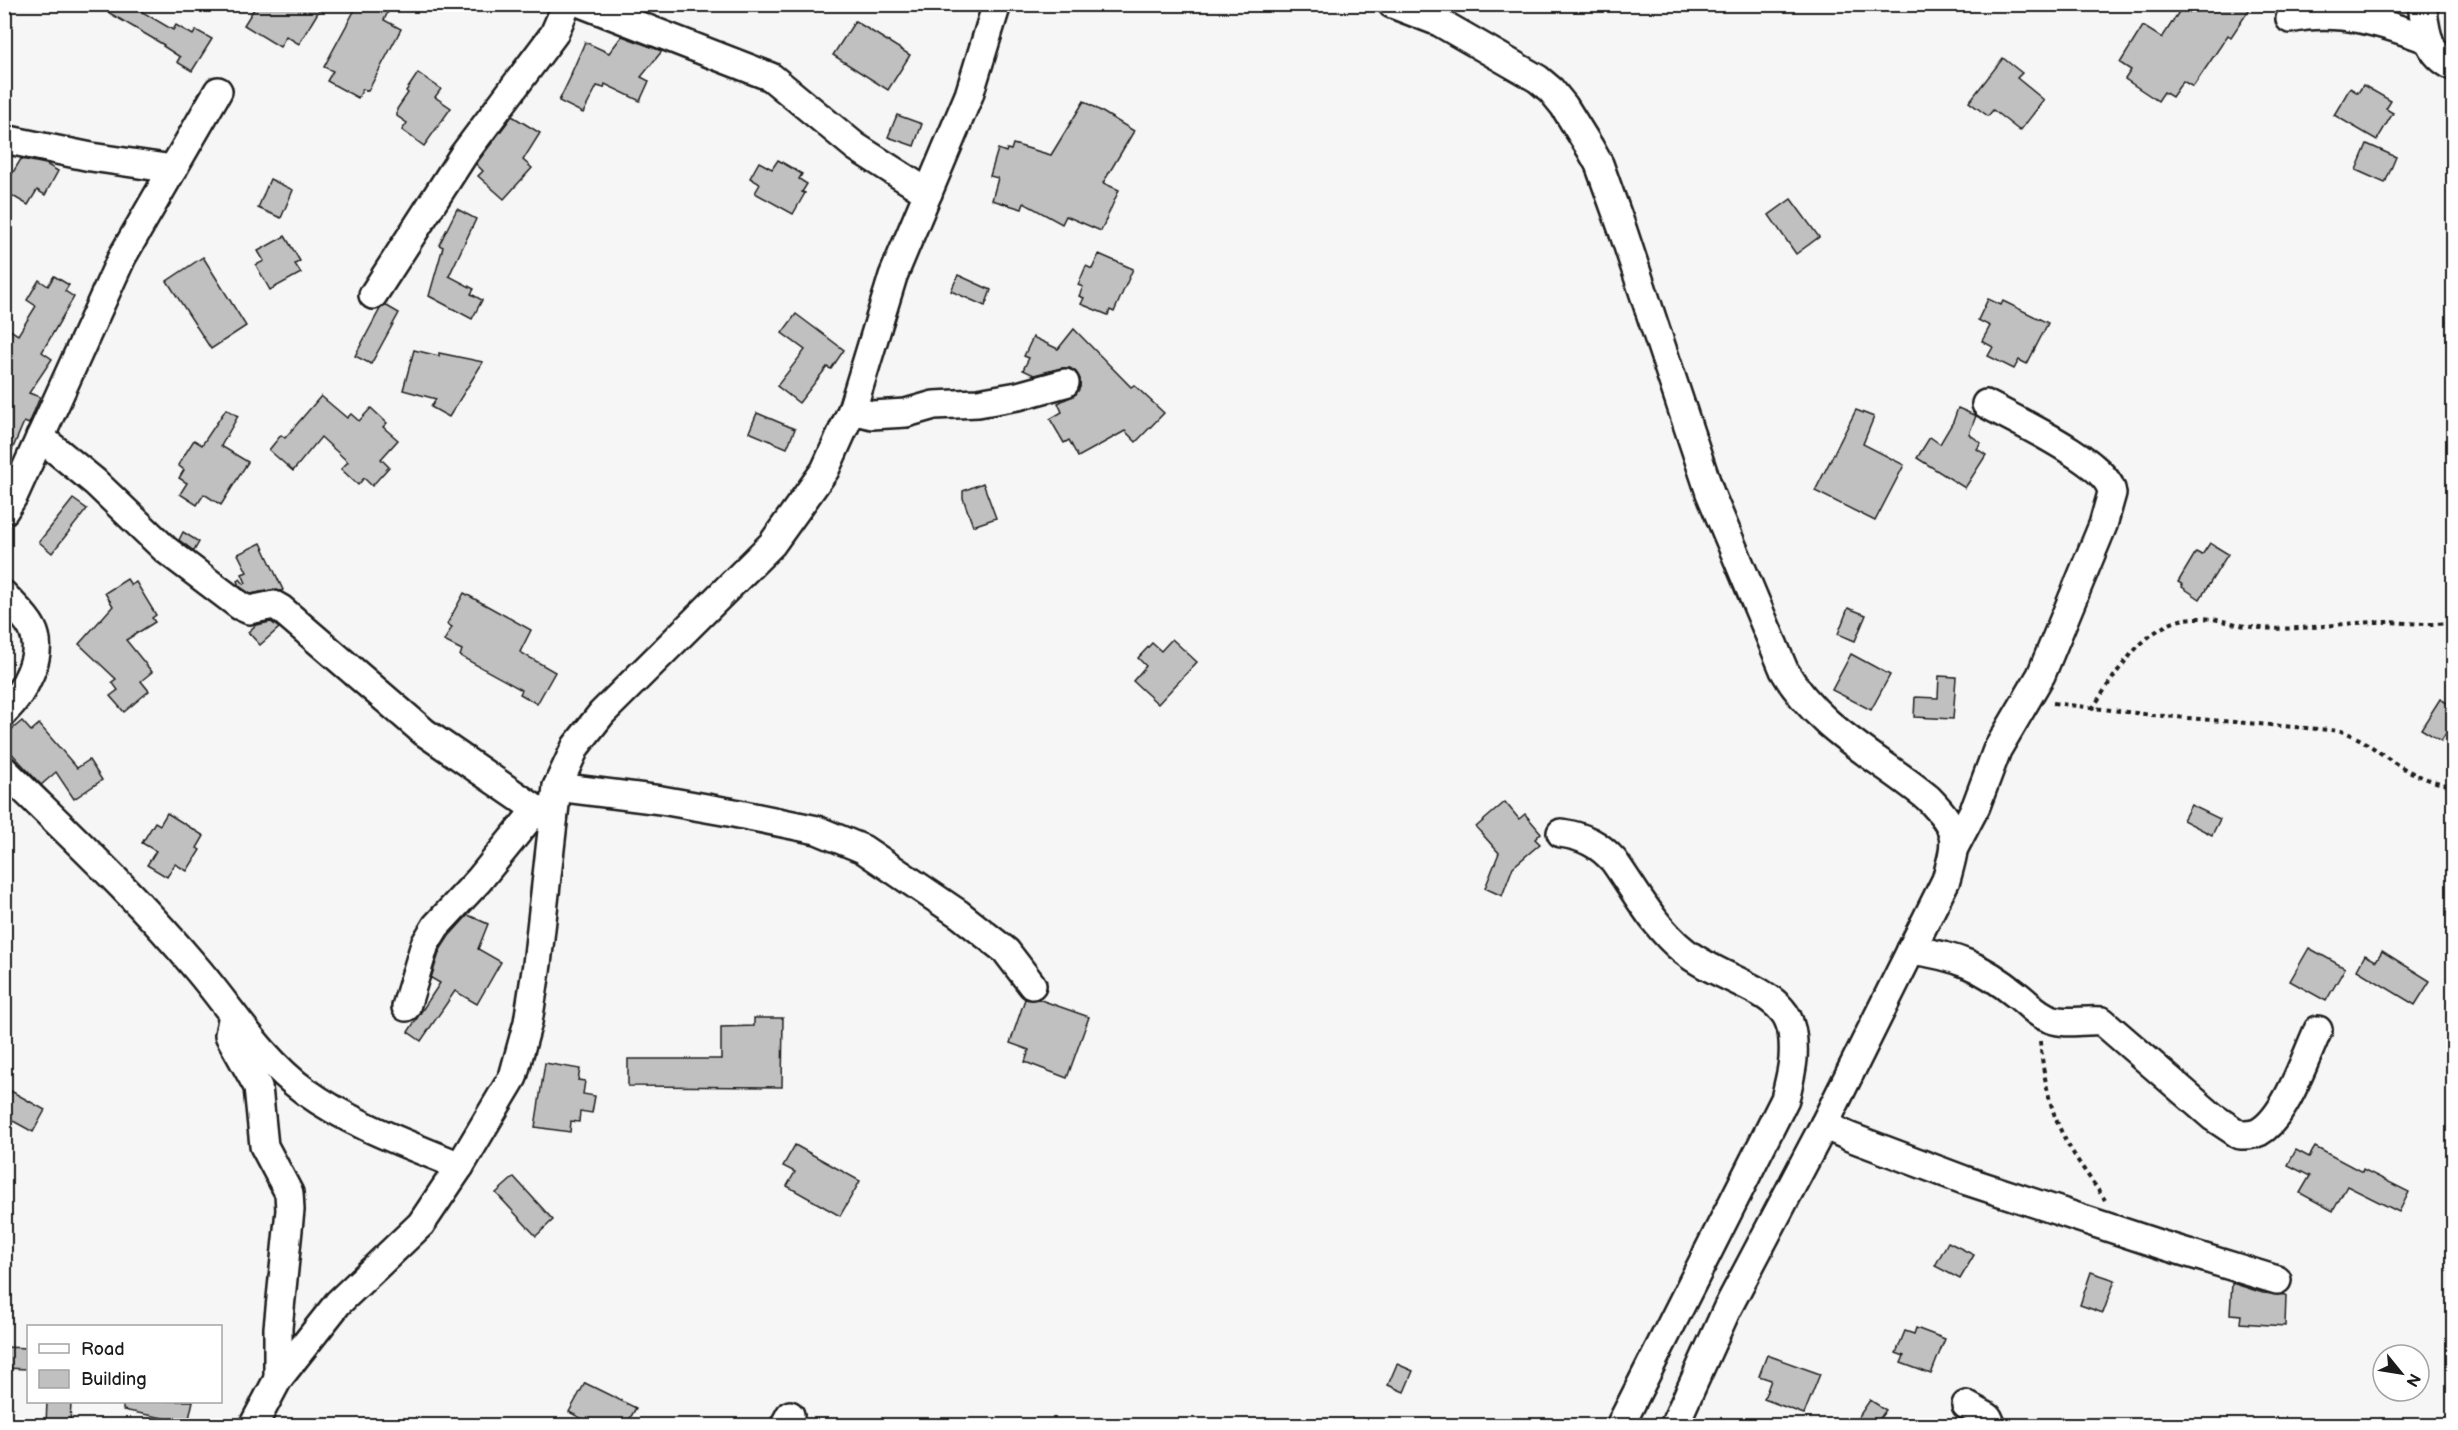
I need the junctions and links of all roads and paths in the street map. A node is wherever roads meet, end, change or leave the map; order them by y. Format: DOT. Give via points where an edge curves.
graph roads {
  1 [pos="567,4"];
  2 [pos="583,4"];
  3 [pos="997,4"];
  4 [pos="1392,4"];
  5 [pos="2422,4"];
  6 [pos="2290,19"];
  7 [pos="2429,40"];
  8 [pos="2454,66"];
  9 [pos="218,91"];
  10 [pos="4,139"];
  11 [pos="173,169"];
  12 [pos="928,193"];
  13 [pos="373,295"];
  14 [pos="1065,383"];
  15 [pos="1986,404"];
  16 [pos="852,410"];
  17 [pos="40,437"];
  18 [pos="4,511"];
  19 [pos="4,596"];
  20 [pos="2454,622"];
  21 [pos="2028,699"];
  22 [pos="2092,709"];
  23 [pos="4,712"];
  24 [pos="4,770"];
  25 [pos="2454,786"];
  26 [pos="557,787"];
  27 [pos="544,816"];
  28 [pos="1561,833"];
  29 [pos="1955,846"];
  30 [pos="1911,950"];
  31 [pos="1032,985"];
  32 [pos="406,1007"];
  33 [pos="2037,1013"];
  34 [pos="233,1014"];
  35 [pos="2318,1030"];
  36 [pos="1824,1125"];
  37 [pos="460,1167"];
  38 [pos="2121,1232"];
  39 [pos="2277,1280"];
  40 [pos="278,1378"];
  41 [pos="1966,1405"];
  42 [pos="253,1425"];
  43 [pos="1620,1425"];
  44 [pos="1674,1425"];
  45 [pos="1992,1425"];
  1 -- 13 [label="street" via="554,34 464,154"];
  2 -- 12 [label="street" via="771,77 856,147"];
  3 -- 12 [label="street" via="969,95"];
  4 -- 29 [label="street" via="1439,22 1522,69 1564,105 1599,164 1710,493 1784,670 1796,690 1827,724 1928,798 1949,824"];
  5 -- 7 [label="street"];
  6 -- 7 [label="street" via="2307,15 2346,16 2385,23"];
  7 -- 8 [label="street" via="2437,57"];
  9 -- 11 [label="street"];
  10 -- 11 [label="street"];
  11 -- 17 [label="street" via="122,257"];
  12 -- 16 [label="street" via="893,276"];
  14 -- 16 [label="street" via="1018,396 934,405 906,413 872,415"];
  15 -- 21 [label="street" via="2085,459 2112,489 2106,517 2062,628"];
  16 -- 26 [label="street" via="825,470 772,544 602,712 576,746"];
  17 -- 18 [label="street"];
  17 -- 27 [label="street" via="95,482 166,550 212,585 249,610 267,605 281,609 424,732"];
  19 -- 23 [label="street" via="32,627 38,645 31,670"];
  20 -- 22 [label="path" via="2260,628 2189,618 2152,635 2119,668"];
  21 -- 22 [label="path"];
  21 -- 29 [label="street" via="1997,750 1976,806"];
  22 -- 25 [label="path" via="2342,730 2411,772"];
  24 -- 34 [label="street" via="123,887"];
  26 -- 27 [label="street"];
  26 -- 31 [label="street" via="729,812 817,830 854,845 1006,951"];
  27 -- 32 [label="street" via="436,926 425,944"];
  27 -- 37 [label="street" via="537,964 528,1022 513,1077"];
  28 -- 43 [label="street" via="1577,835 1606,851 1671,940 1698,962 1775,1003 1784,1011 1791,1031 1793,1060 1785,1099"];
  29 -- 30 [label="street" via="1946,880"];
  30 -- 33 [label="street" via="1955,957 2016,994"];
  30 -- 36 [label="street"];
  33 -- 35 [label="street" via="2054,1021 2093,1020 2107,1024 2213,1117 2240,1135 2259,1132 2271,1122 2287,1098"];
  33 -- 38 [label="path" via="2043,1074 2058,1124"];
  34 -- 37 [label="street" via="276,1066 304,1090 346,1118"];
  34 -- 40 [label="street" via="229,1035 258,1087 264,1146 290,1193 278,1328"];
  36 -- 38 [label="street" via="1964,1179"];
  36 -- 44 [label="street" via="1727,1309"];
  37 -- 40 [label="street" via="421,1224 338,1303"];
  38 -- 39 [label="street"];
  40 -- 42 [label="street"];
  41 -- 45 [label="street" via="1988,1417"];
}
